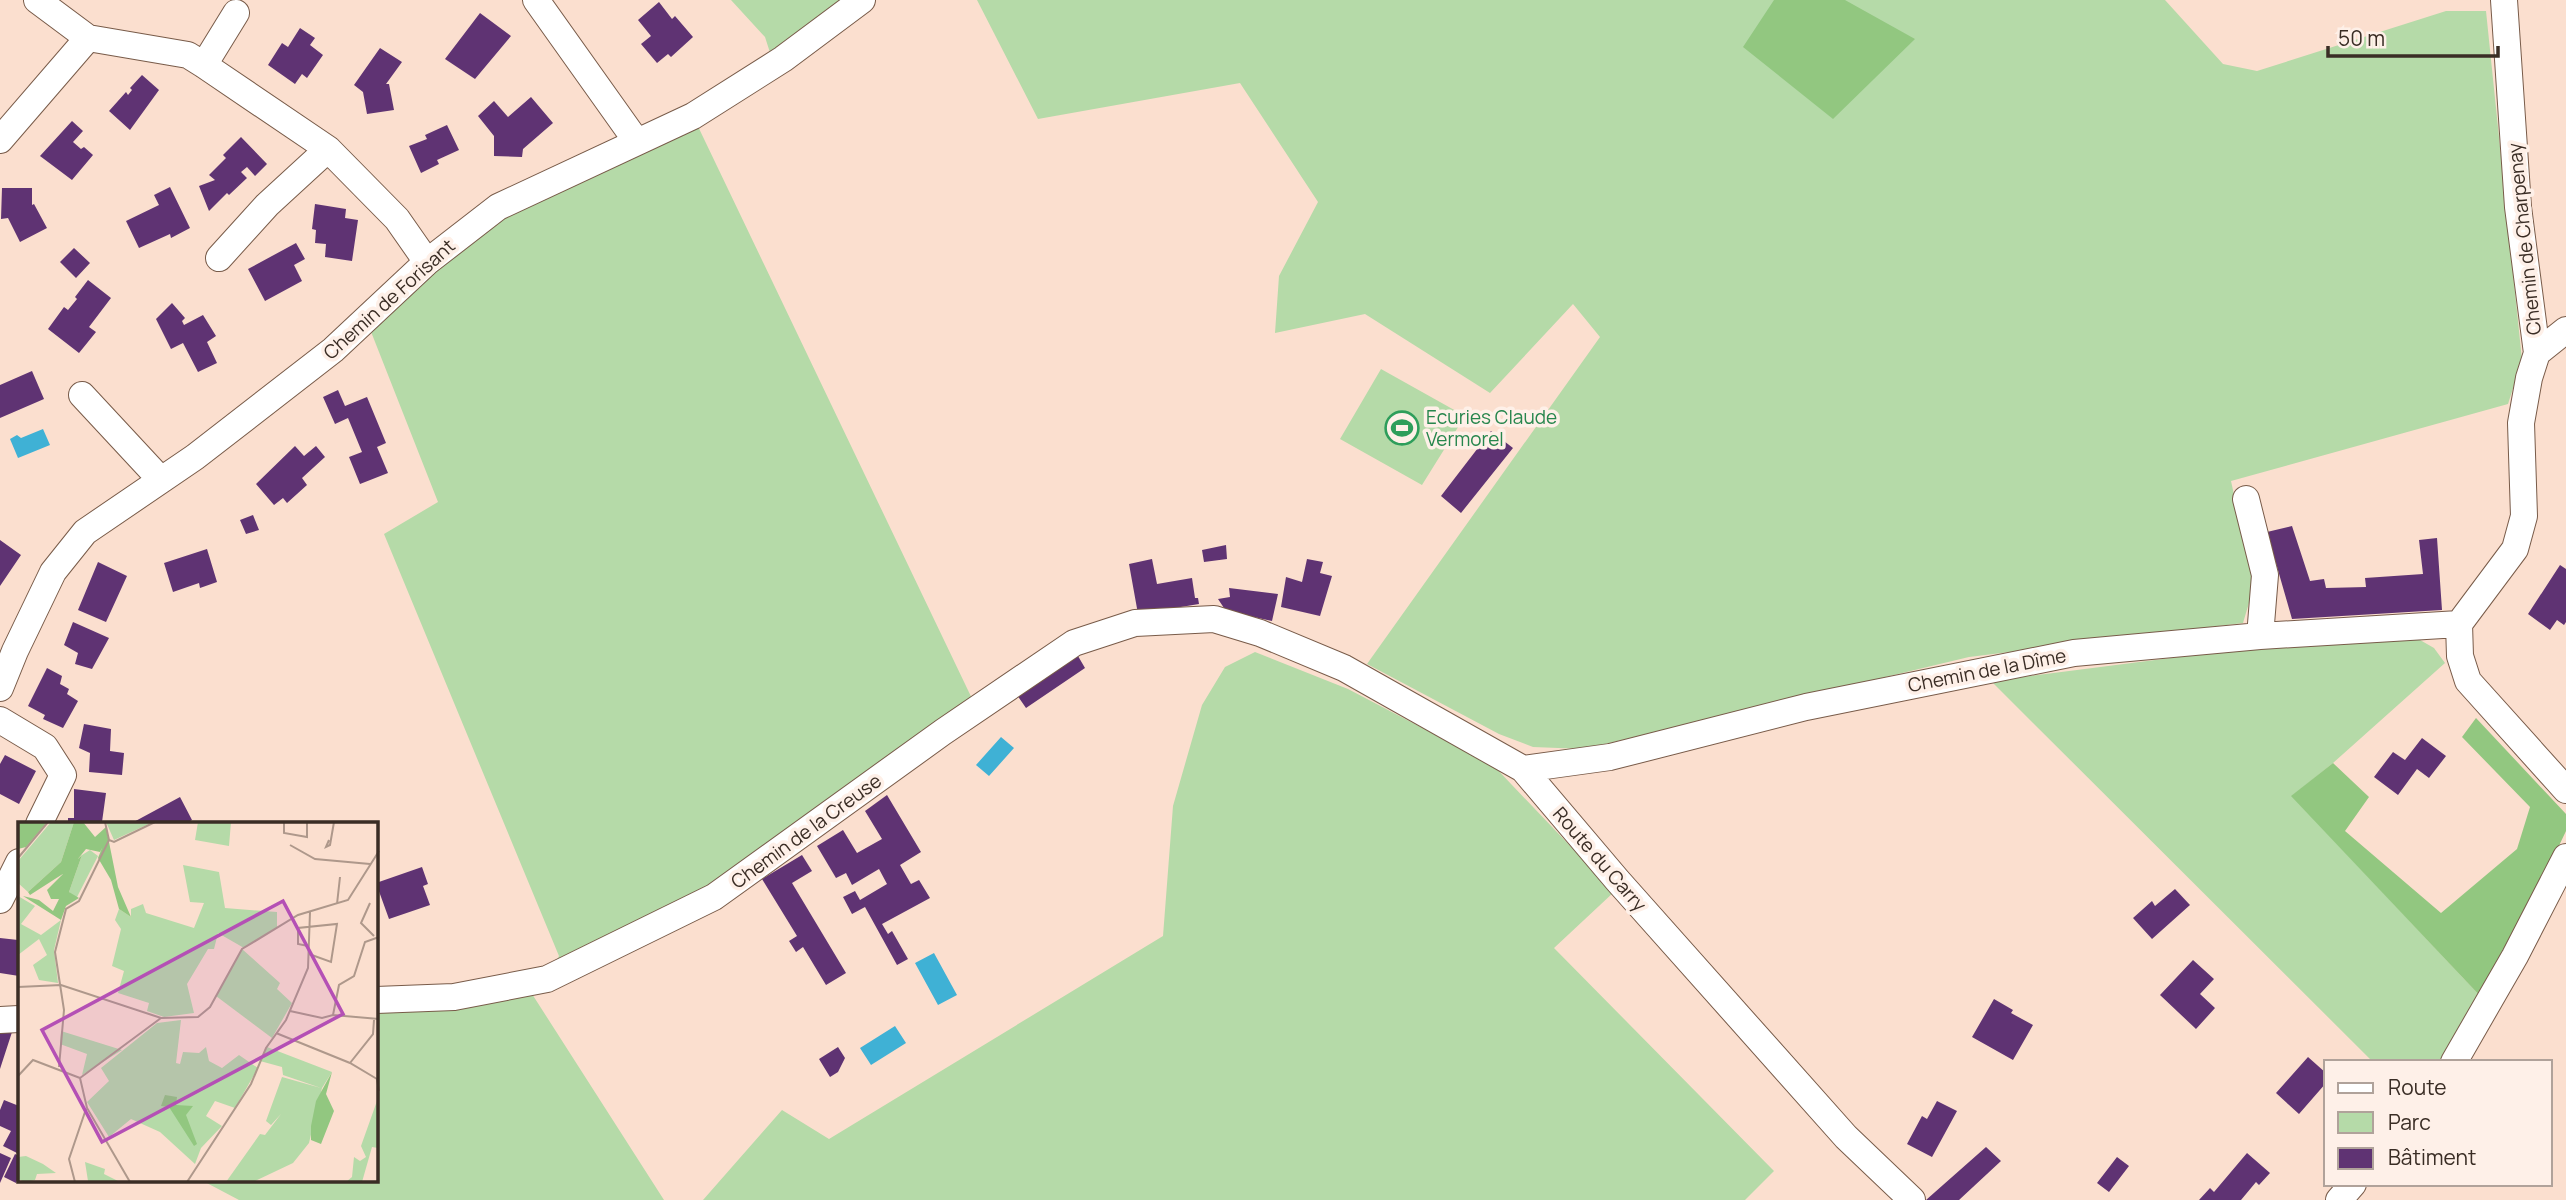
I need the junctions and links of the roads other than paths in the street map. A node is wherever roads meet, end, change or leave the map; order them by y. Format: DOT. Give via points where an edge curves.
graph roads {
  1 [pos="37,0"];
  2 [pos="536,0"];
  3 [pos="862,0"];
  4 [pos="2504,0"];
  5 [pos="236,13"];
  6 [pos="88,38"];
  7 [pos="204,65"];
  8 [pos="0,140"];
  9 [pos="637,142"];
  10 [pos="328,149"];
  11 [pos="219,258"];
  12 [pos="427,262"];
  13 [pos="2566,330"];
  14 [pos="2537,353"];
  15 [pos="82,395"];
  16 [pos="160,480"];
  17 [pos="2246,499"];
  18 [pos="1214,619"];
  19 [pos="2459,624"];
  20 [pos="2260,636"];
  21 [pos="7,645"];
  22 [pos="0,688"];
  23 [pos="0,720"];
  24 [pos="1522,769"];
  25 [pos="2566,790"];
  26 [pos="39,822"];
  27 [pos="2566,857"];
  28 [pos="18,864"];
  29 [pos="0,900"];
  30 [pos="378,1000"];
  31 [pos="18,1019"];
  32 [pos="0,1020"];
  33 [pos="2455,1060"];
  34 [pos="2351,1186"];
  35 [pos="1913,1200"];
  36 [pos="2339,1200"];
  1 -- 6 [label="street"];
  2 -- 9 [label="street"];
  3 -- 9 [label="street, Chemin de Forisant" via="783,59 704,109"];
  4 -- 14 [label="street, Chemin de Charpenay" via="2518,207"];
  5 -- 7 [label="street"];
  6 -- 7 [label="street" via="188,55"];
  6 -- 8 [label="street"];
  7 -- 10 [label="street"];
  9 -- 12 [label="street, Chemin de Forisant" via="498,206"];
  10 -- 11 [label="street" via="267,205"];
  10 -- 12 [label="street" via="397,219"];
  12 -- 16 [label="street, Chemin de Forisant" via="333,350"];
  13 -- 14 [label="street"];
  14 -- 19 [label="street, Chemin de Charpenay" via="2521,423 2524,516 2515,549"];
  15 -- 16 [label="street"];
  16 -- 21 [label="street, Chemin de Forisant" via="85,532 53,572"];
  17 -- 20 [label="street" via="2265,575"];
  18 -- 24 [label="street, Route du Carry" via="1345,668"];
  18 -- 30 [label="street, Chemin de la Creuse" via="1135,623 1074,643 714,897 547,979 454,997"];
  19 -- 20 [label="street, Chemin de la Dîme"];
  19 -- 25 [label="street" via="2460,656 2468,681"];
  20 -- 24 [label="street, Chemin de la Dîme" via="2074,653 1806,707 1611,757"];
  21 -- 22 [label="street, Chemin de Forisant"];
  23 -- 26 [label="street" via="45,747 63,775"];
  24 -- 35 [label="street, Route du Carry" via="1837,1126"];
  27 -- 33 [label="street"];
  28 -- 29 [label="street"];
  31 -- 32 [label="street"];
  34 -- 36 [label="street"];
}
